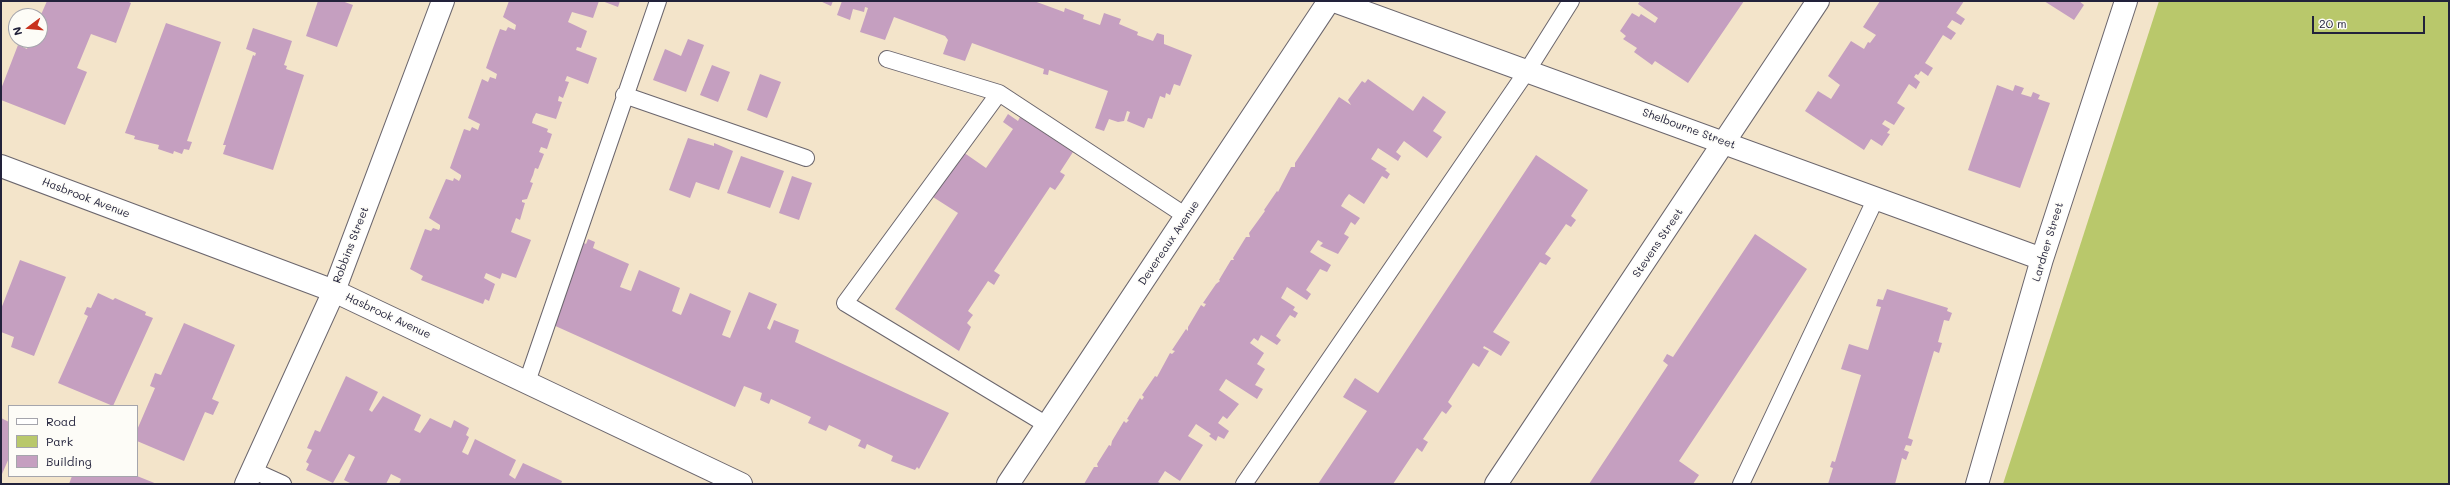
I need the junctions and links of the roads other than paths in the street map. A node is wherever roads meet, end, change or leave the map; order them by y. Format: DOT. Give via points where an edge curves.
graph roads {
  1 [pos="443,1"];
  2 [pos="658,1"];
  3 [pos="1329,1"];
  4 [pos="1334,1"];
  5 [pos="1571,1"];
  6 [pos="1818,1"];
  7 [pos="2126,1"];
  8 [pos="887,59"];
  9 [pos="1527,71"];
  10 [pos="999,93"];
  11 [pos="624,95"];
  12 [pos="1725,143"];
  13 [pos="806,158"];
  14 [pos="1,166"];
  15 [pos="1876,198"];
  16 [pos="1186,216"];
  17 [pos="2042,259"];
  18 [pos="334,291"];
  19 [pos="526,382"];
  20 [pos="1047,426"];
  21 [pos="249,477"];
  22 [pos="283,484"];
  23 [pos="741,484"];
  24 [pos="1008,484"];
  25 [pos="1244,484"];
  26 [pos="1496,484"];
  27 [pos="1741,484"];
  28 [pos="1977,484"];
  1 -- 18 [label="street, Robbins Street"];
  2 -- 11 [label="lane"];
  3 -- 16 [label="street, Devereaux Avenue"];
  4 -- 9 [label="street, Shelbourne Street"];
  5 -- 9 [label="lane"];
  6 -- 12 [label="street, Stevens Street"];
  7 -- 17 [label="street, Lardner Street"];
  8 -- 10 [label="lane"];
  9 -- 12 [label="street, Shelbourne Street"];
  9 -- 25 [label="lane"];
  10 -- 16 [label="lane"];
  10 -- 20 [label="lane" via="845,303"];
  11 -- 13 [label="lane"];
  11 -- 19 [label="lane"];
  12 -- 15 [label="street, Shelbourne Street"];
  12 -- 26 [label="street, Stevens Street"];
  14 -- 18 [label="street, Hasbrook Avenue"];
  15 -- 17 [label="street, Shelbourne Street"];
  15 -- 27 [label="lane"];
  16 -- 20 [label="street, Devereaux Avenue"];
  17 -- 28 [label="street, Lardner Street"];
  18 -- 19 [label="street, Hasbrook Avenue"];
  18 -- 21 [label="street, Robbins Street"];
  19 -- 23 [label="street, Hasbrook Avenue"];
  20 -- 24 [label="street, Devereaux Avenue"];
  21 -- 22 [label="lane"];
}
